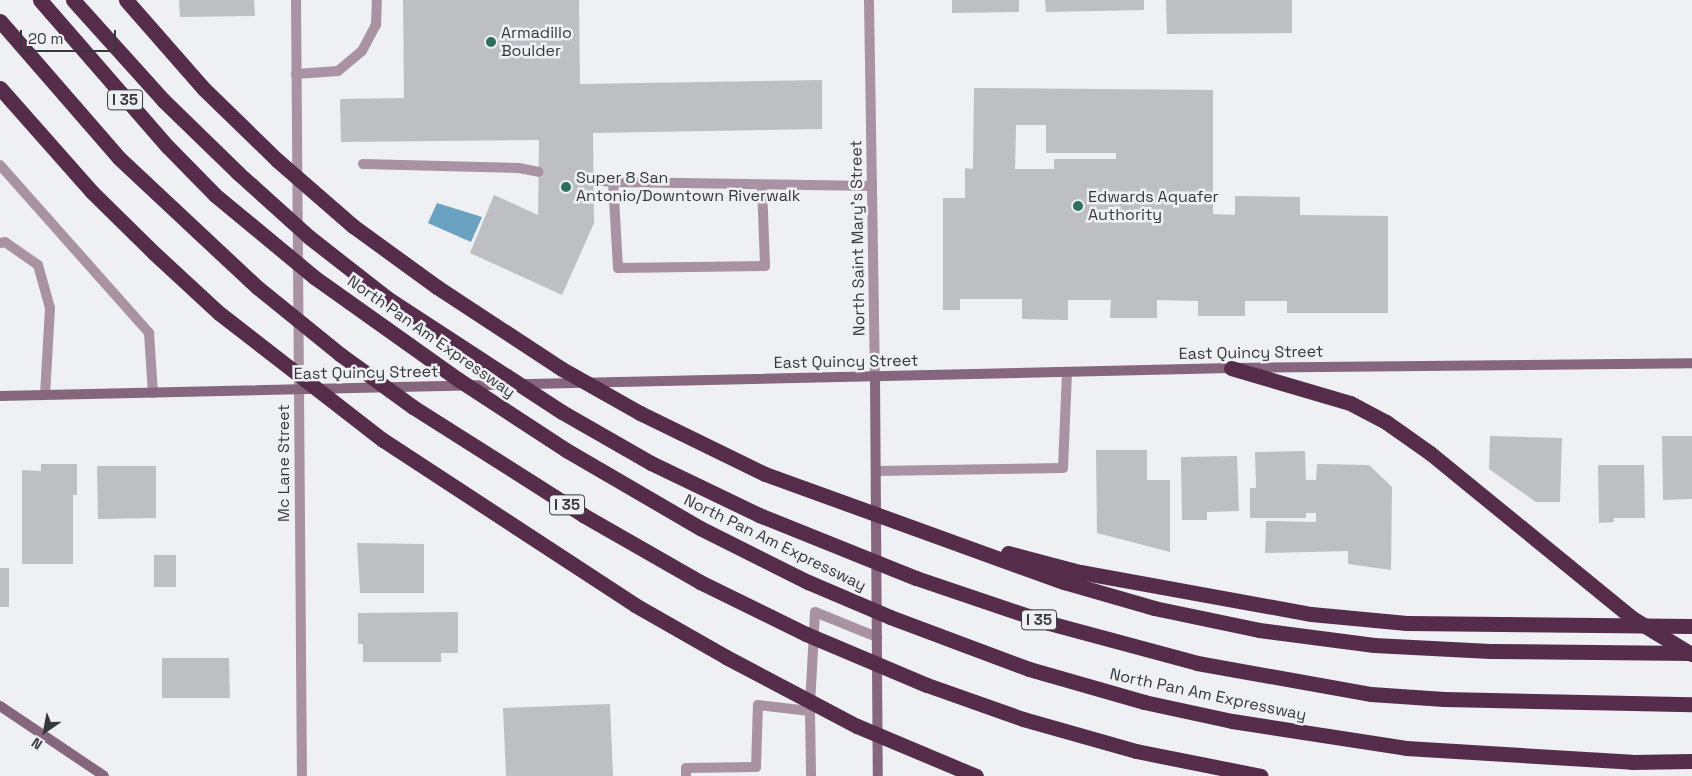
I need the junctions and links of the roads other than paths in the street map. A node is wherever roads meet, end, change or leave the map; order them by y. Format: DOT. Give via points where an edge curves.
graph roads {
  1 [pos="40,0"];
  2 [pos="74,0"];
  3 [pos="126,0"];
  4 [pos="296,0"];
  5 [pos="377,0"];
  6 [pos="869,0"];
  7 [pos="0,20"];
  8 [pos="296,74"];
  9 [pos="0,88"];
  10 [pos="363,164"];
  11 [pos="0,165"];
  12 [pos="539,172"];
  13 [pos="594,180"];
  14 [pos="613,182"];
  15 [pos="872,186"];
  16 [pos="762,187"];
  17 [pos="0,243"];
  18 [pos="1692,363"];
  19 [pos="1231,368"];
  20 [pos="1067,372"];
  21 [pos="875,376"];
  22 [pos="299,389"];
  23 [pos="153,393"];
  24 [pos="45,395"];
  25 [pos="0,396"];
  26 [pos="876,471"];
  27 [pos="897,524"];
  28 [pos="1692,626"];
  29 [pos="877,637"];
  30 [pos="1692,654"];
  31 [pos="1692,704"];
  32 [pos="0,706"];
  33 [pos="810,711"];
  34 [pos="1692,761"];
  35 [pos="104,776"];
  36 [pos="302,776"];
  37 [pos="686,776"];
  38 [pos="811,776"];
  39 [pos="878,776"];
  40 [pos="976,776"];
  41 [pos="1261,776"];
  1 -- 34 [label="highway, North Pan Am Expressway / I 35, bridge" via="168,147 215,195 314,277 459,380 566,450 717,536 844,598 1029,669 1144,702 1314,735 1499,756 1632,762"];
  2 -- 31 [label="highway, North Pan Am Expressway / I 35, bridge" via="163,100 245,179 309,237 387,298 562,412 704,490 821,542 1049,623 1197,663 1371,694 1444,699"];
  3 -- 27 [label="highway, bridge" via="204,89 277,160 354,226 437,287 562,369 640,413 765,474"];
  4 -- 8 [label="street, Mc Lane Street"];
  5 -- 8 [label="street" via="376,25 362,51 338,71"];
  6 -- 15 [label="street, North Saint Mary's Street"];
  7 -- 41 [label="highway, I 35, bridge" via="72,108 119,158 256,286 341,355 413,407 583,515 718,591 806,634 927,685 1023,719 1136,751"];
  8 -- 22 [label="street, Mc Lane Street"];
  9 -- 40 [label="highway, bridge" via="92,192 154,254 219,312 383,440 612,590 726,658 858,726"];
  10 -- 12 [label="street" via="519,168"];
  11 -- 23 [label="street" via="149,334"];
  13 -- 14 [label="street"];
  14 -- 16 [label="street"];
  14 -- 16 [label="street" via="618,268 765,266"];
  15 -- 16 [label="street"];
  15 -- 21 [label="street, North Saint Mary's Street"];
  17 -- 24 [label="street" via="5,242 38,264 50,308"];
  18 -- 19 [label="main road, East Quincy Street"];
  19 -- 20 [label="main road, East Quincy Street"];
  19 -- 30 [label="highway" via="1350,403 1386,422 1430,452 1632,618"];
  20 -- 21 [label="main road, East Quincy Street"];
  20 -- 26 [label="street" via="1063,468"];
  21 -- 22 [label="main road, East Quincy Street"];
  21 -- 26 [label="main road, North Saint Mary's Street"];
  22 -- 23 [label="main road, East Quincy Street"];
  22 -- 36 [label="street, Mc Lane Street"];
  23 -- 24 [label="main road, East Quincy Street"];
  24 -- 25 [label="main road, East Quincy Street"];
  26 -- 29 [label="main road, North Saint Mary's Street"];
  27 -- 28 [label="highway, bridge" via="1080,572 1311,614 1408,623"];
  27 -- 30 [label="highway, bridge" via="1127,600 1259,630 1374,645"];
  29 -- 33 [label="street" via="815,612"];
  29 -- 39 [label="main road, North Saint Mary's Street"];
  32 -- 35 [label="main road"];
  33 -- 37 [label="street" via="758,705 756,767 686,768"];
  33 -- 38 [label="street"];
}
